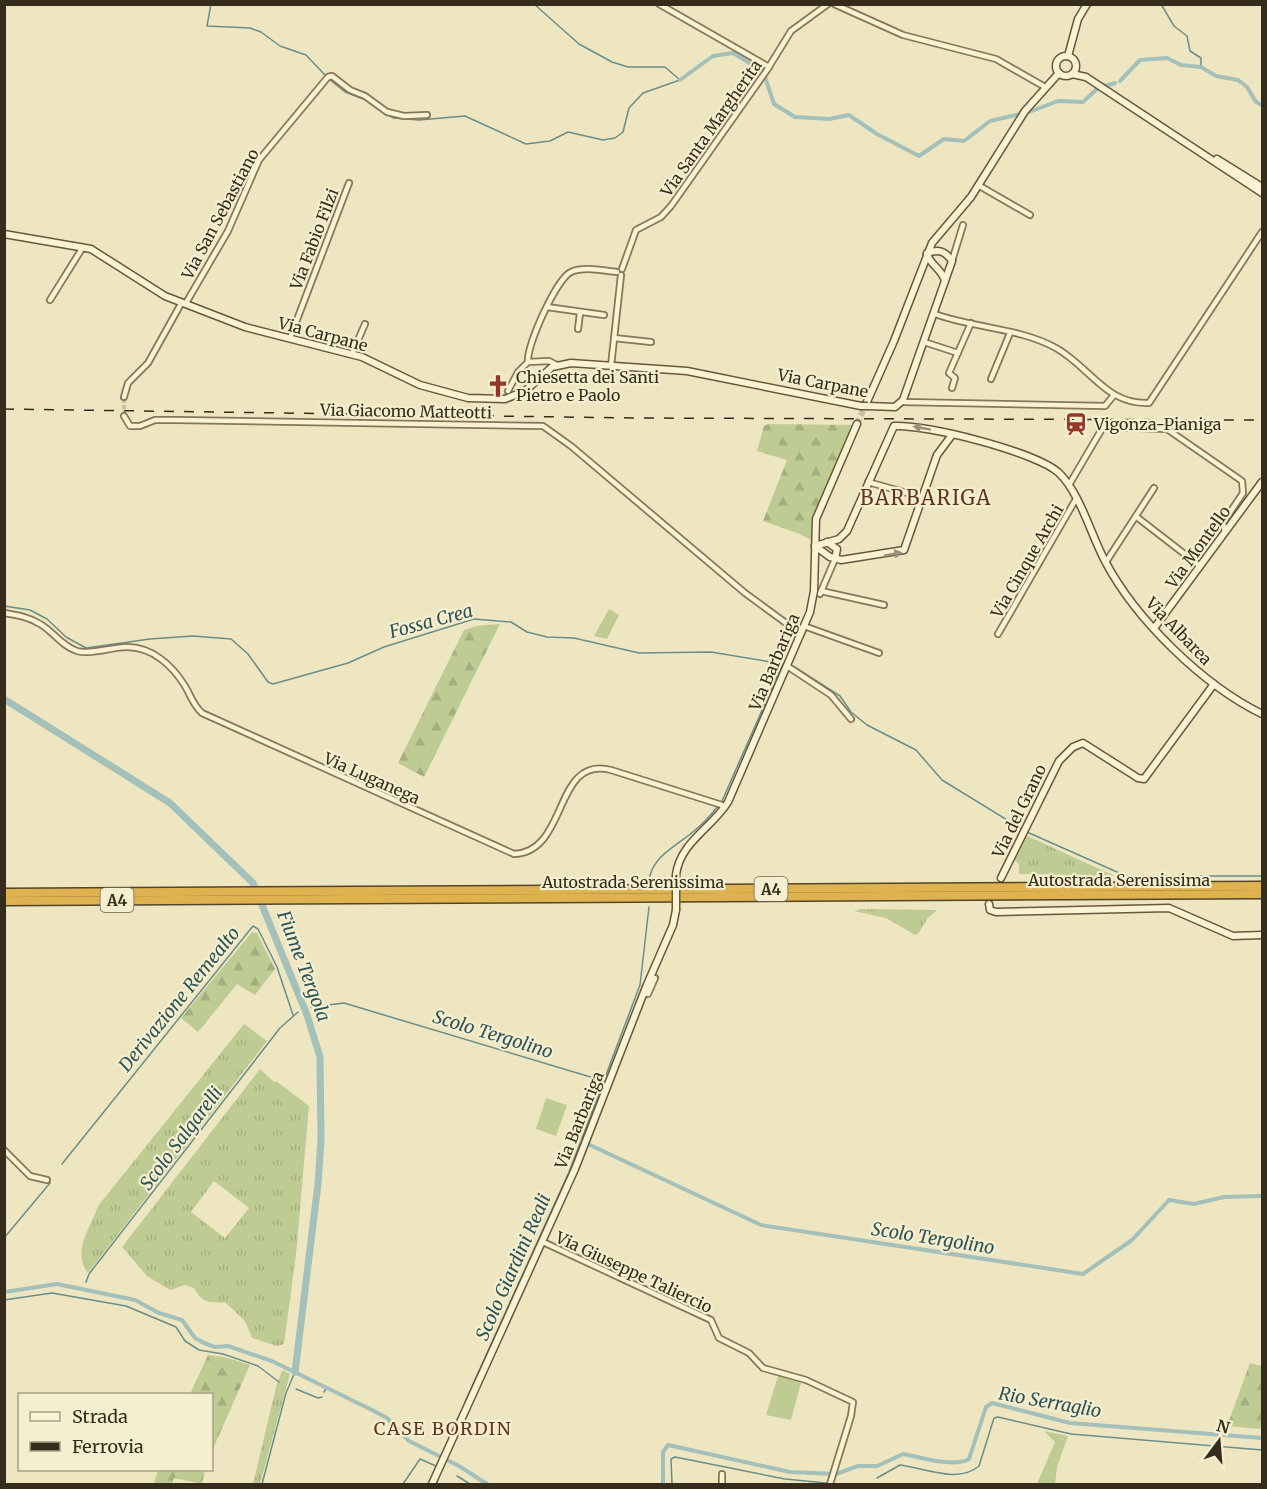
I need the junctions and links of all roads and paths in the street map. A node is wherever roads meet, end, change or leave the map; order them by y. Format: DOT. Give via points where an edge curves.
graph roads {
  1 [pos="659,4"];
  2 [pos="828,4"];
  3 [pos="834,4"];
  4 [pos="1087,4"];
  5 [pos="1068,56"];
  6 [pos="1076,65"];
  7 [pos="766,70"];
  8 [pos="1059,73"];
  9 [pos="1072,74"];
  10 [pos="1086,77"];
  11 [pos="1046,87"];
  12 [pos="427,115"];
  13 [pos="1168,131"];
  14 [pos="349,183"];
  15 [pos="978,185"];
  16 [pos="1263,188"];
  17 [pos="1263,195"];
  18 [pos="1030,215"];
  19 [pos="963,225"];
  20 [pos="1263,232"];
  21 [pos="4,234"];
  22 [pos="934,239"];
  23 [pos="956,246"];
  24 [pos="83,247"];
  25 [pos="940,251"];
  26 [pos="927,254"];
  27 [pos="951,264"];
  28 [pos="935,268"];
  29 [pos="620,272"];
  30 [pos="919,275"];
  31 [pos="946,282"];
  32 [pos="50,300"];
  33 [pos="184,303"];
  34 [pos="547,307"];
  35 [pos="580,313"];
  36 [pos="935,314"];
  37 [pos="604,315"];
  38 [pos="971,323"];
  39 [pos="365,324"];
  40 [pos="578,329"];
  41 [pos="1010,333"];
  42 [pos="290,338"];
  43 [pos="614,338"];
  44 [pos="651,342"];
  45 [pos="924,342"];
  46 [pos="352,354"];
  47 [pos="958,354"];
  48 [pos="528,362"];
  49 [pos="557,365"];
  50 [pos="611,366"];
  51 [pos="992,379"];
  52 [pos="952,388"];
  53 [pos="508,391"];
  54 [pos="1114,395"];
  55 [pos="124,397"];
  56 [pos="902,402"];
  57 [pos="865,406"];
  58 [pos="124,416"];
  59 [pos="857,424"];
  60 [pos="952,435"];
  61 [pos="868,482"];
  62 [pos="1263,482"];
  63 [pos="1069,485"];
  64 [pos="1154,488"];
  65 [pos="918,496"];
  66 [pos="1076,499"];
  67 [pos="1138,518"];
  68 [pos="815,527"];
  69 [pos="1225,532"];
  70 [pos="828,541"];
  71 [pos="815,546"];
  72 [pos="826,554"];
  73 [pos="835,559"];
  74 [pos="814,562"];
  75 [pos="1106,562"];
  76 [pos="1200,566"];
  77 [pos="884,605"];
  78 [pos="4,613"];
  79 [pos="804,626"];
  80 [pos="1155,627"];
  81 [pos="801,634"];
  82 [pos="998,634"];
  83 [pos="879,653"];
  84 [pos="787,666"];
  85 [pos="1214,684"];
  86 [pos="1263,714"];
  87 [pos="851,719"];
  88 [pos="725,806"];
  89 [pos="1001,878"];
  90 [pos="1263,886"];
  91 [pos="4,893"];
  92 [pos="1263,894"];
  93 [pos="4,901"];
  94 [pos="990,904"];
  95 [pos="1263,935"];
  96 [pos="655,978"];
  97 [pos="644,993"];
  98 [pos="4,1150"];
  99 [pos="47,1180"];
  100 [pos="543,1242"];
  101 [pos="722,1474"];
  102 [pos="830,1482"];
  103 [pos="432,1485"];
  104 [pos="722,1485"];
  1 -- 7 [label="street"];
  2 -- 7 [label="street, Via Santa Margherita" via="791,31"];
  3 -- 11 [label="street" via="903,35 996,59"];
  4 -- 5 [label="street" via="1078,19"];
  5 -- 6 [label="street"];
  5 -- 8 [label="street" via="1057,61"];
  6 -- 9 [label="street"];
  6 -- 10 [label="street"];
  7 -- 29 [label="street, Via Santa Margherita" via="667,212 636,230"];
  8 -- 9 [label="street"];
  8 -- 11 [label="street"];
  9 -- 10 [label="street"];
  10 -- 13 [label="street"];
  11 -- 15 [label="street" via="1024,111"];
  12 -- 33 [label="street, Via San Sebastiano" via="387,112 328,76 259,160 228,231"];
  13 -- 16 [label="street"];
  13 -- 17 [label="street"];
  14 -- 42 [label="street, Via Fabio Filzi"];
  15 -- 18 [label="street"];
  15 -- 22 [label="street"];
  19 -- 23 [label="street"];
  20 -- 54 [label="street" via="1149,403 1128,402"];
  21 -- 24 [label="street, Via Carpane"];
  22 -- 25 [label="street" via="935,248"];
  22 -- 26 [label="street"];
  23 -- 25 [label="street"];
  23 -- 27 [label="street"];
  24 -- 32 [label="street"];
  24 -- 33 [label="street, Via Carpane" via="105,255 149,287"];
  25 -- 26 [label="street"];
  25 -- 27 [label="street" via="946,253"];
  26 -- 28 [label="street"];
  26 -- 30 [label="street"];
  27 -- 28 [label="street"];
  27 -- 31 [label="street"];
  28 -- 30 [label="street"];
  28 -- 31 [label="street"];
  29 -- 34 [label="street" via="582,269 569,273"];
  29 -- 43 [label="street, Via Santa Margherita"];
  30 -- 57 [label="street"];
  31 -- 36 [label="street"];
  33 -- 42 [label="street, Via Carpane" via="245,327"];
  33 -- 55 [label="street" via="148,363 128,383"];
  34 -- 35 [label="street"];
  34 -- 48 [label="street" via="528,352"];
  35 -- 37 [label="street"];
  35 -- 40 [label="street"];
  36 -- 38 [label="street"];
  36 -- 45 [label="street"];
  38 -- 41 [label="street"];
  38 -- 47 [label="street"];
  39 -- 46 [label="street"];
  41 -- 51 [label="street"];
  41 -- 54 [label="street" via="1057,348"];
  42 -- 46 [label="street, Via Carpane"];
  43 -- 44 [label="street"];
  43 -- 50 [label="street, Via Santa Margherita"];
  45 -- 47 [label="street"];
  45 -- 56 [label="street"];
  46 -- 49 [label="street, Via Carpane" via="420,384 483,400 505,399 525,391"];
  47 -- 52 [label="street" via="949,373 955,379"];
  48 -- 49 [label="street, Via Carpane" via="551,361"];
  48 -- 53 [label="street"];
  49 -- 50 [label="street, Via Carpane"];
  50 -- 57 [label="street, Via Carpane" via="701,373"];
  54 -- 56 [label="street, Via Carpane" via="1105,406"];
  56 -- 57 [label="street, Via Carpane" via="895,407"];
  58 -- 81 [label="street, Via Giacomo Matteotti" via="130,426 136,427 161,420 543,426 745,593"];
  59 -- 68 [label="street, Via Barbariga"];
  60 -- 61 [label="street, one-way" via="918,427 892,427"];
  60 -- 63 [label="street" via="1027,456 1057,471"];
  73 -- 60 [label="street, one-way" via="904,550 937,455"];
  61 -- 65 [label="street"];
  61 -- 70 [label="street" via="846,531 839,539"];
  62 -- 69 [label="street, Via Montello"];
  63 -- 66 [label="street, Via Albarea"];
  63 -- 69 [label="street" via="1103,427 1167,429 1242,481 1243,493 1222,523"];
  64 -- 75 [label="street"];
  66 -- 75 [label="street, Via Albarea"];
  66 -- 82 [label="street, Via Cinque Archi"];
  67 -- 76 [label="street"];
  68 -- 70 [label="street"];
  68 -- 71 [label="street, Via Barbariga"];
  69 -- 76 [label="street, Via Montello"];
  70 -- 71 [label="street"];
  70 -- 72 [label="street"];
  70 -- 73 [label="street" via="837,549"];
  71 -- 72 [label="street"];
  71 -- 74 [label="street, Via Barbariga"];
  72 -- 73 [label="street"];
  72 -- 74 [label="street"];
  73 -- 77 [label="street" via="820,592"];
  74 -- 79 [label="street, Via Barbariga" via="813,603"];
  75 -- 80 [label="street, Via Albarea" via="1124,592"];
  76 -- 80 [label="street, Via Montello"];
  78 -- 88 [label="street, Via Luganega" via="41,624 77,651 148,648 175,672 201,713 514,854 526,854 543,843 576,779 591,769 603,768"];
  79 -- 81 [label="street, Via Barbariga"];
  79 -- 83 [label="street"];
  80 -- 85 [label="street, Via Albarea" via="1182,658"];
  81 -- 84 [label="street, Via Barbariga"];
  84 -- 87 [label="street" via="831,695"];
  84 -- 88 [label="street, Via Barbariga"];
  85 -- 86 [label="street, Via Albarea"];
  85 -- 89 [label="street, Via del Grano" via="1144,779 1083,743 1067,753 1059,761"];
  88 -- 97 [label="street, Via Barbariga, bridge" via="678,861 674,925"];
  90 -- 91 [label="highway, Autostrada Serenissima / A4"];
  92 -- 93 [label="highway, Autostrada Serenissima / A4"];
  94 -- 95 [label="street" via="990,910 996,912 1169,908 1228,935"];
  96 -- 97 [label="street, Via Barbariga" via="648,994"];
  97 -- 100 [label="street, Via Barbariga"];
  98 -- 99 [label="street" via="30,1176"];
  100 -- 102 [label="street, Via Giuseppe Taliercio" via="711,1320 717,1336 749,1353 759,1366 806,1380 853,1402"];
  100 -- 103 [label="street, Via Barbariga"];
  101 -- 104 [label="street"];
}
